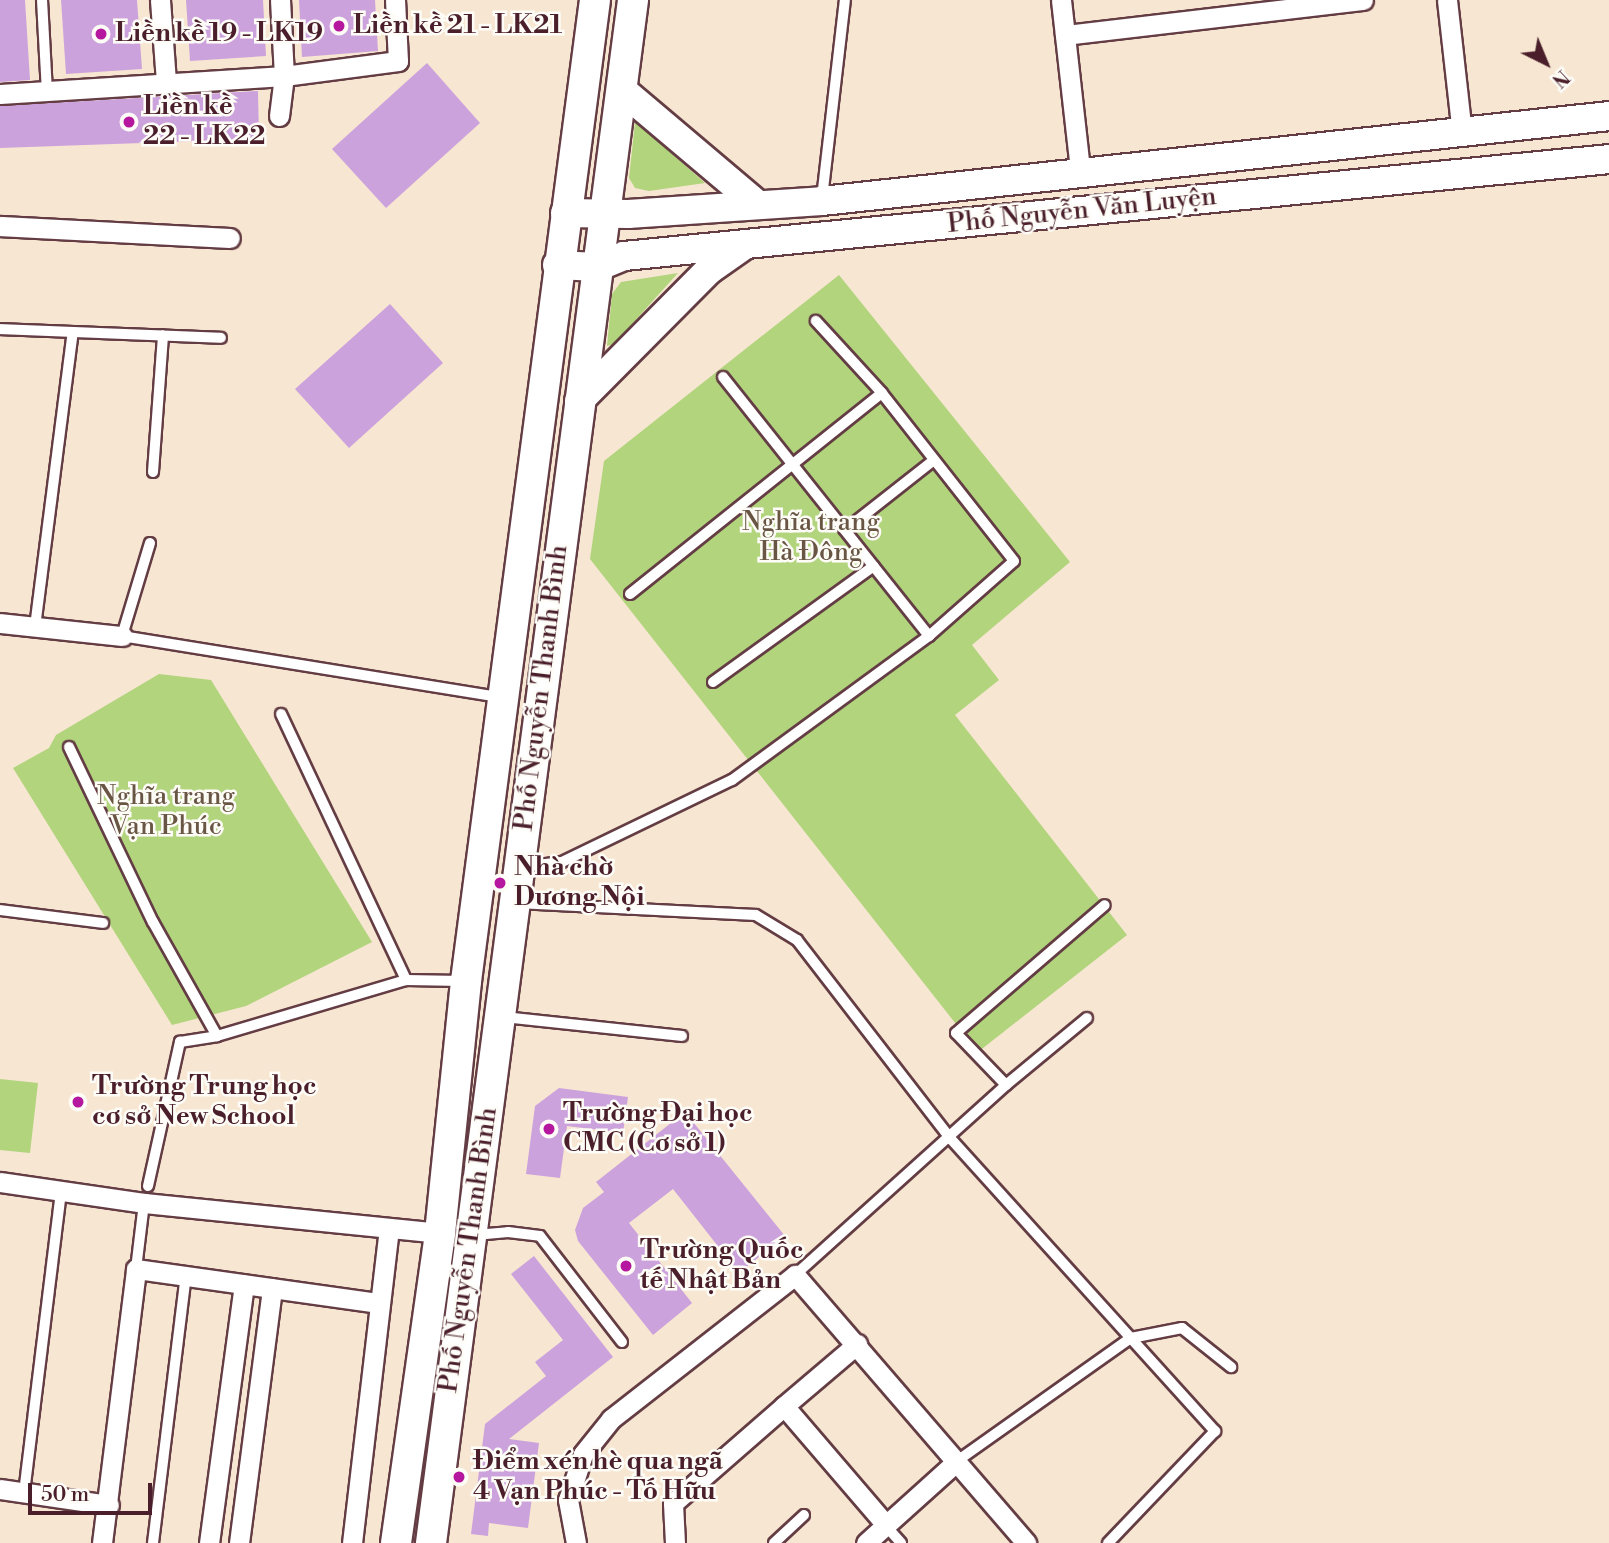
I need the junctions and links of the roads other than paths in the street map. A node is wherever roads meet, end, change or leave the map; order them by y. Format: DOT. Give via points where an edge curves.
graph roads {
  1 [pos="42,0"];
  2 [pos="160,0"];
  3 [pos="280,0"];
  4 [pos="395,0"];
  5 [pos="595,0"];
  6 [pos="633,0"];
  7 [pos="845,0"];
  8 [pos="1061,0"];
  9 [pos="1363,0"];
  10 [pos="1447,0"];
  11 [pos="1219,8"];
  12 [pos="1065,35"];
  13 [pos="284,76"];
  14 [pos="166,82"];
  15 [pos="622,90"];
  16 [pos="47,92"];
  17 [pos="0,94"];
  18 [pos="279,116"];
  19 [pos="1609,116"];
  20 [pos="1462,133"];
  21 [pos="1609,159"];
  22 [pos="1080,170"];
  23 [pos="822,201"];
  24 [pos="758,205"];
  25 [pos="565,213"];
  26 [pos="606,215"];
  27 [pos="0,226"];
  28 [pos="230,238"];
  29 [pos="744,246"];
  30 [pos="557,265"];
  31 [pos="597,267"];
  32 [pos="816,321"];
  33 [pos="0,332"];
  34 [pos="73,332"];
  35 [pos="163,335"];
  36 [pos="221,338"];
  37 [pos="723,377"];
  38 [pos="882,393"];
  39 [pos="579,401"];
  40 [pos="934,460"];
  41 [pos="792,463"];
  42 [pos="153,472"];
  43 [pos="845,530"];
  44 [pos="149,543"];
  45 [pos="874,566"];
  46 [pos="630,594"];
  47 [pos="0,623"];
  48 [pos="35,628"];
  49 [pos="122,636"];
  50 [pos="929,636"];
  51 [pos="713,682"];
  52 [pos="503,697"];
  53 [pos="281,714"];
  54 [pos="69,747"];
  55 [pos="521,867"];
  56 [pos="516,903"];
  57 [pos="1105,905"];
  58 [pos="0,910"];
  59 [pos="103,923"];
  60 [pos="406,980"];
  61 [pos="466,981"];
  62 [pos="500,1017"];
  63 [pos="1087,1018"];
  64 [pos="217,1035"];
  65 [pos="681,1037"];
  66 [pos="1006,1085"];
  67 [pos="951,1139"];
  68 [pos="0,1182"];
  69 [pos="61,1191"];
  70 [pos="146,1195"];
  71 [pos="389,1228"];
  72 [pos="440,1233"];
  73 [pos="471,1236"];
  74 [pos="136,1269"];
  75 [pos="795,1275"];
  76 [pos="186,1276"];
  77 [pos="244,1284"];
  78 [pos="272,1288"];
  79 [pos="379,1303"];
  80 [pos="1131,1338"];
  81 [pos="622,1342"];
  82 [pos="857,1344"];
  83 [pos="1231,1367"];
  84 [pos="784,1406"];
  85 [pos="957,1461"];
  86 [pos="0,1489"];
  87 [pos="24,1493"];
  88 [pos="109,1505"];
  89 [pos="804,1515"];
  90 [pos="884,1524"];
  91 [pos="102,1543"];
  92 [pos="153,1543"];
  93 [pos="209,1543"];
  94 [pos="239,1543"];
  95 [pos="352,1543"];
  96 [pos="396,1543"];
  97 [pos="430,1543"];
  98 [pos="576,1543"];
  99 [pos="675,1543"];
  100 [pos="774,1543"];
  101 [pos="866,1543"];
  102 [pos="901,1543"];
  103 [pos="1026,1543"];
  104 [pos="1108,1543"];
  1 -- 16 [label="lane"];
  2 -- 14 [label="street"];
  3 -- 13 [label="street"];
  4 -- 13 [label="street" via="398,61"];
  5 -- 25 [label="main road, Phố Nguyễn Thanh Bình"];
  6 -- 15 [label="main road, Phố Nguyễn Thanh Bình"];
  7 -- 23 [label="lane"];
  8 -- 12 [label="street"];
  9 -- 11 [label="street"];
  10 -- 20 [label="street"];
  11 -- 12 [label="street"];
  12 -- 22 [label="street"];
  13 -- 14 [label="street"];
  13 -- 18 [label="street"];
  14 -- 16 [label="street"];
  15 -- 24 [label="main road"];
  15 -- 26 [label="main road, Phố Nguyễn Thanh Bình"];
  16 -- 17 [label="street"];
  19 -- 20 [label="main road, Phố Nguyễn Văn Luyện"];
  20 -- 22 [label="main road, Phố Nguyễn Văn Luyện"];
  21 -- 29 [label="main road, Phố Nguyễn Văn Luyện"];
  22 -- 23 [label="main road, Phố Nguyễn Văn Luyện"];
  23 -- 24 [label="main road, Phố Nguyễn Văn Luyện"];
  24 -- 26 [label="main road, Phố Nguyễn Văn Luyện"];
  25 -- 26 [label="main road, Phố Nguyễn Văn Luyện"];
  25 -- 30 [label="main road, Phố Nguyễn Thanh Bình"];
  26 -- 31 [label="main road, Phố Nguyễn Thanh Bình"];
  27 -- 28 [label="street"];
  29 -- 31 [label="main road, Phố Nguyễn Văn Luyện" via="624,256"];
  29 -- 39 [label="main road" via="709,270"];
  30 -- 31 [label="main road, Phố Nguyễn Văn Luyện"];
  30 -- 52 [label="main road, Phố Nguyễn Thanh Bình"];
  31 -- 39 [label="main road, Phố Nguyễn Thanh Bình"];
  32 -- 38 [label="lane"];
  33 -- 34 [label="lane"];
  34 -- 35 [label="lane"];
  34 -- 48 [label="lane"];
  35 -- 36 [label="lane"];
  35 -- 42 [label="lane"];
  37 -- 41 [label="lane"];
  38 -- 40 [label="lane"];
  38 -- 41 [label="lane"];
  39 -- 55 [label="main road, Phố Nguyễn Thanh Bình"];
  40 -- 43 [label="lane"];
  40 -- 50 [label="lane" via="1014,561"];
  41 -- 43 [label="lane"];
  41 -- 46 [label="lane"];
  43 -- 45 [label="lane"];
  44 -- 49 [label="lane"];
  45 -- 50 [label="lane"];
  45 -- 51 [label="lane"];
  47 -- 48 [label="street"];
  48 -- 49 [label="street"];
  49 -- 52 [label="lane"];
  50 -- 55 [label="lane" via="732,780 562,862"];
  52 -- 61 [label="main road, Phố Nguyễn Thanh Bình"];
  53 -- 60 [label="lane"];
  54 -- 64 [label="lane" via="153,922"];
  55 -- 56 [label="main road, Phố Nguyễn Thanh Bình"];
  56 -- 62 [label="main road, Phố Nguyễn Thanh Bình"];
  56 -- 67 [label="lane" via="756,915 797,940"];
  57 -- 66 [label="lane" via="956,1033"];
  58 -- 59 [label="lane"];
  60 -- 61 [label="lane"];
  60 -- 64 [label="lane"];
  61 -- 72 [label="main road, Phố Nguyễn Thanh Bình"];
  62 -- 65 [label="lane"];
  62 -- 73 [label="main road, Phố Nguyễn Thanh Bình"];
  63 -- 66 [label="lane"];
  64 -- 70 [label="lane" via="180,1042"];
  66 -- 67 [label="lane"];
  67 -- 75 [label="lane"];
  67 -- 80 [label="lane"];
  68 -- 69 [label="street"];
  69 -- 70 [label="street"];
  69 -- 87 [label="lane"];
  70 -- 71 [label="street"];
  70 -- 74 [label="lane"];
  71 -- 72 [label="street"];
  71 -- 79 [label="street"];
  72 -- 96 [label="main road, Phố Nguyễn Thanh Bình"];
  73 -- 81 [label="lane" via="508,1232 540,1236"];
  73 -- 97 [label="main road, Phố Nguyễn Thanh Bình"];
  74 -- 76 [label="street"];
  74 -- 88 [label="street"];
  75 -- 82 [label="street"];
  75 -- 98 [label="street" via="611,1419 590,1445 568,1500"];
  76 -- 77 [label="street"];
  76 -- 92 [label="lane"];
  77 -- 78 [label="street"];
  77 -- 93 [label="street"];
  78 -- 79 [label="street"];
  78 -- 94 [label="street"];
  79 -- 95 [label="street"];
  80 -- 83 [label="lane" via="1182,1328"];
  80 -- 85 [label="lane"];
  80 -- 104 [label="lane" via="1215,1431"];
  82 -- 84 [label="street"];
  82 -- 85 [label="street"];
  84 -- 90 [label="street"];
  84 -- 99 [label="street" via="673,1503"];
  85 -- 90 [label="street"];
  85 -- 103 [label="street"];
  86 -- 87 [label="street"];
  87 -- 88 [label="street"];
  88 -- 91 [label="street"];
  89 -- 100 [label="lane"];
  90 -- 101 [label="street"];
  90 -- 102 [label="lane"];
}
